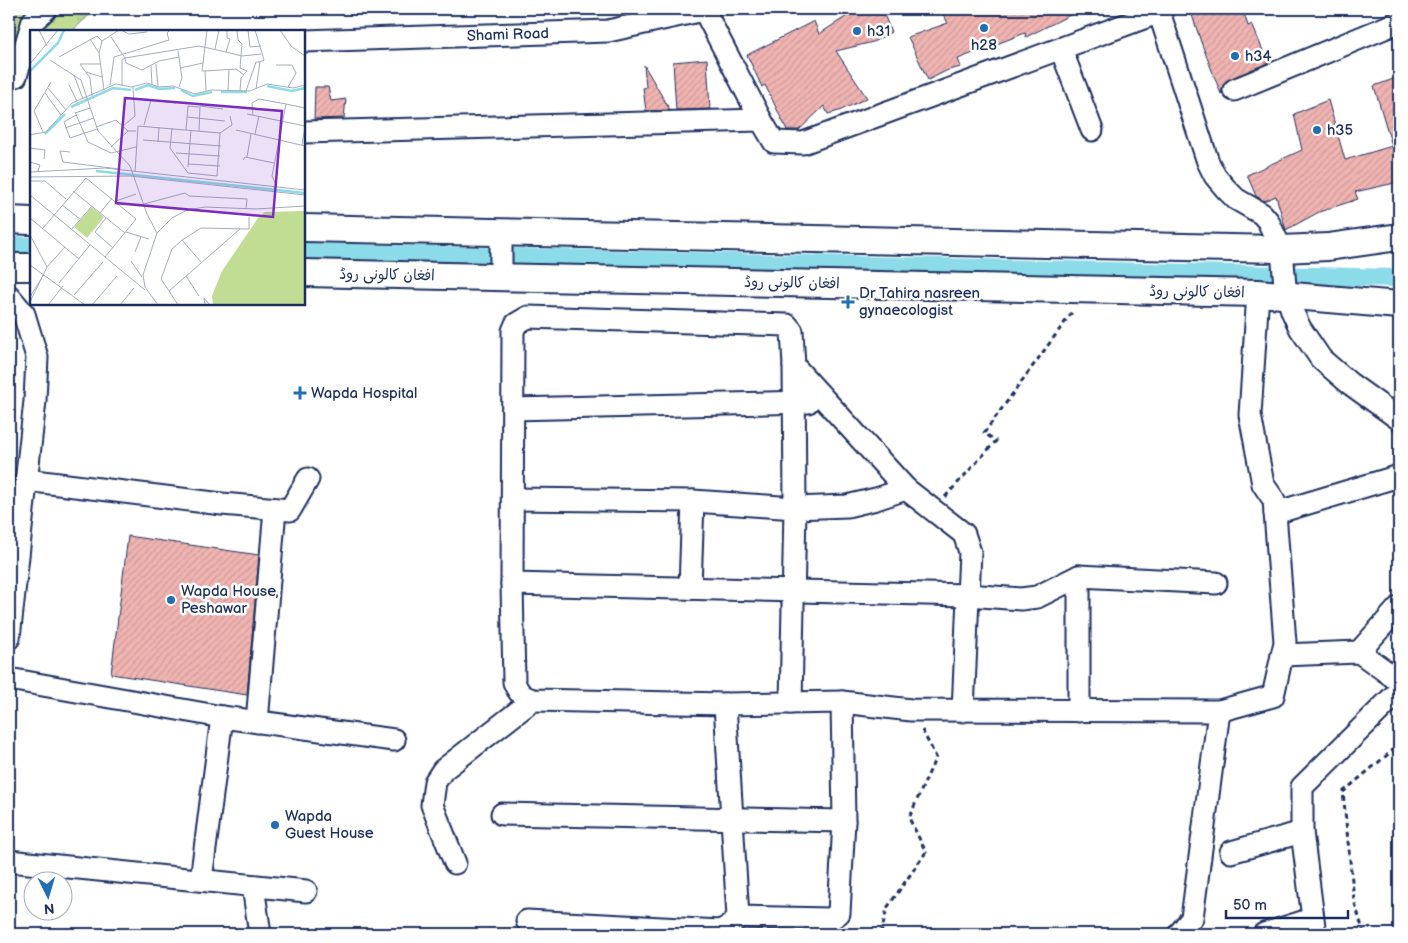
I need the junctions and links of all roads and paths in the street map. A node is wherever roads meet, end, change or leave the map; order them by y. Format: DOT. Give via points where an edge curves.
graph roads {
  1 [pos="46,9"];
  2 [pos="706,9"];
  3 [pos="1159,11"];
  4 [pos="1399,22"];
  5 [pos="31,30"];
  6 [pos="30,33"];
  7 [pos="305,41"];
  8 [pos="1060,49"];
  9 [pos="19,76"];
  10 [pos="1234,90"];
  11 [pos="761,120"];
  12 [pos="1092,130"];
  13 [pos="305,132"];
  14 [pos="9,220"];
  15 [pos="30,220"];
  16 [pos="305,228"];
  17 [pos="502,233"];
  18 [pos="1399,237"];
  19 [pos="1282,256"];
  20 [pos="9,267"];
  21 [pos="30,267"];
  22 [pos="305,273"];
  23 [pos="502,277"];
  24 [pos="1088,290"];
  25 [pos="1286,291"];
  26 [pos="1258,294"];
  27 [pos="9,296"];
  28 [pos="1399,305"];
  29 [pos="794,366"];
  30 [pos="826,400"];
  31 [pos="794,403"];
  32 [pos="513,409"];
  33 [pos="1399,419"];
  34 [pos="1399,476"];
  35 [pos="308,478"];
  36 [pos="26,480"];
  37 [pos="906,489"];
  38 [pos="513,499"];
  39 [pos="693,502"];
  40 [pos="275,508"];
  41 [pos="795,508"];
  42 [pos="932,510"];
  43 [pos="1275,513"];
  44 [pos="1079,576"];
  45 [pos="1216,583"];
  46 [pos="512,584"];
  47 [pos="690,588"];
  48 [pos="793,591"];
  49 [pos="968,595"];
  50 [pos="1399,607"];
  51 [pos="9,638"];
  52 [pos="1359,652"];
  53 [pos="1282,655"];
  54 [pos="9,679"];
  55 [pos="1399,681"];
  56 [pos="1399,691"];
  57 [pos="533,700"];
  58 [pos="842,702"];
  59 [pos="791,703"];
  60 [pos="725,704"];
  61 [pos="911,710"];
  62 [pos="963,710"];
  63 [pos="1079,710"];
  64 [pos="1219,711"];
  65 [pos="222,717"];
  66 [pos="257,722"];
  67 [pos="394,740"];
  68 [pos="1399,745"];
  69 [pos="502,814"];
  70 [pos="733,818"];
  71 [pos="844,821"];
  72 [pos="1302,832"];
  73 [pos="1231,852"];
  74 [pos="9,861"];
  75 [pos="455,863"];
  76 [pos="201,880"];
  77 [pos="253,886"];
  78 [pos="306,891"];
  79 [pos="738,916"];
  80 [pos="527,921"];
  81 [pos="1314,927"];
  82 [pos="260,934"];
  83 [pos="880,934"];
  84 [pos="1179,934"];
  85 [pos="1264,934"];
  86 [pos="1364,934"];
  1 -- 5 [label="street" via="33,21"];
  2 -- 7 [label="street, Shami Road" via="608,31"];
  2 -- 11 [label="street"];
  3 -- 8 [label="street"];
  3 -- 19 [label="street" via="1215,176 1236,198 1262,214 1272,229"];
  4 -- 10 [label="street"];
  6 -- 9 [label="street"];
  8 -- 11 [label="street" via="803,144 774,142"];
  8 -- 12 [label="street"];
  11 -- 13 [label="street"];
  14 -- 15 [label="main road"];
  16 -- 17 [label="main road"];
  17 -- 19 [label="main road"];
  17 -- 23 [label="street"];
  18 -- 19 [label="main road"];
  19 -- 25 [label="street"];
  20 -- 21 [label="main road"];
  22 -- 23 [label="main road, افغان کالونی روڈ"];
  23 -- 24 [label="main road, افغان کالونی روڈ"];
  24 -- 26 [label="main road, افغان کالونی روڈ"];
  24 -- 42 [label="path" via="984,432 996,441"];
  25 -- 26 [label="main road, افغان کالونی روڈ"];
  25 -- 28 [label="main road, افغان کالونی روڈ"];
  25 -- 33 [label="street" via="1300,328 1321,359"];
  26 -- 43 [label="street" via="1250,415 1263,484 1274,500"];
  27 -- 36 [label="street" via="24,314 37,357"];
  29 -- 30 [label="street"];
  29 -- 31 [label="street"];
  29 -- 32 [label="street" via="792,331 787,325 528,317 516,324 514,331"];
  30 -- 31 [label="street"];
  30 -- 37 [label="street"];
  31 -- 32 [label="street"];
  31 -- 41 [label="street"];
  32 -- 38 [label="street"];
  34 -- 43 [label="street"];
  35 -- 40 [label="street" via="290,510"];
  36 -- 40 [label="street"];
  36 -- 51 [label="street"];
  37 -- 41 [label="street" via="847,506"];
  37 -- 42 [label="street"];
  38 -- 39 [label="street"];
  38 -- 46 [label="street"];
  39 -- 41 [label="street"];
  39 -- 47 [label="street"];
  40 -- 66 [label="street"];
  41 -- 48 [label="street"];
  42 -- 49 [label="street" via="964,534 970,552"];
  43 -- 53 [label="street" via="1286,642"];
  44 -- 45 [label="street"];
  44 -- 49 [label="street" via="1037,597"];
  44 -- 63 [label="street"];
  46 -- 47 [label="street"];
  46 -- 57 [label="street" via="514,682 524,698"];
  47 -- 48 [label="street"];
  48 -- 49 [label="street"];
  48 -- 59 [label="street"];
  49 -- 62 [label="street"];
  50 -- 52 [label="street"];
  52 -- 53 [label="street"];
  52 -- 55 [label="street"];
  53 -- 64 [label="street" via="1273,696"];
  54 -- 65 [label="street"];
  56 -- 72 [label="street" via="1302,787"];
  57 -- 60 [label="street"];
  57 -- 75 [label="street" via="442,770 435,782 432,805"];
  58 -- 59 [label="street"];
  58 -- 61 [label="street"];
  58 -- 71 [label="street"];
  59 -- 60 [label="street"];
  60 -- 70 [label="street"];
  61 -- 62 [label="street"];
  61 -- 83 [label="path" via="936,757 909,818 926,852 888,908"];
  62 -- 63 [label="street"];
  63 -- 64 [label="street"];
  64 -- 84 [label="street" via="1192,918"];
  65 -- 66 [label="street"];
  65 -- 76 [label="street"];
  66 -- 67 [label="street"];
  68 -- 86 [label="path" via="1343,792 1354,900"];
  69 -- 70 [label="street"];
  70 -- 71 [label="street"];
  70 -- 79 [label="street"];
  71 -- 79 [label="street" via="839,913 831,919"];
  72 -- 73 [label="street"];
  72 -- 81 [label="street"];
  74 -- 76 [label="street"];
  76 -- 77 [label="street"];
  77 -- 78 [label="street"];
  77 -- 82 [label="street"];
  79 -- 80 [label="street" via="730,926 720,931"];
  81 -- 85 [label="street"];
}
